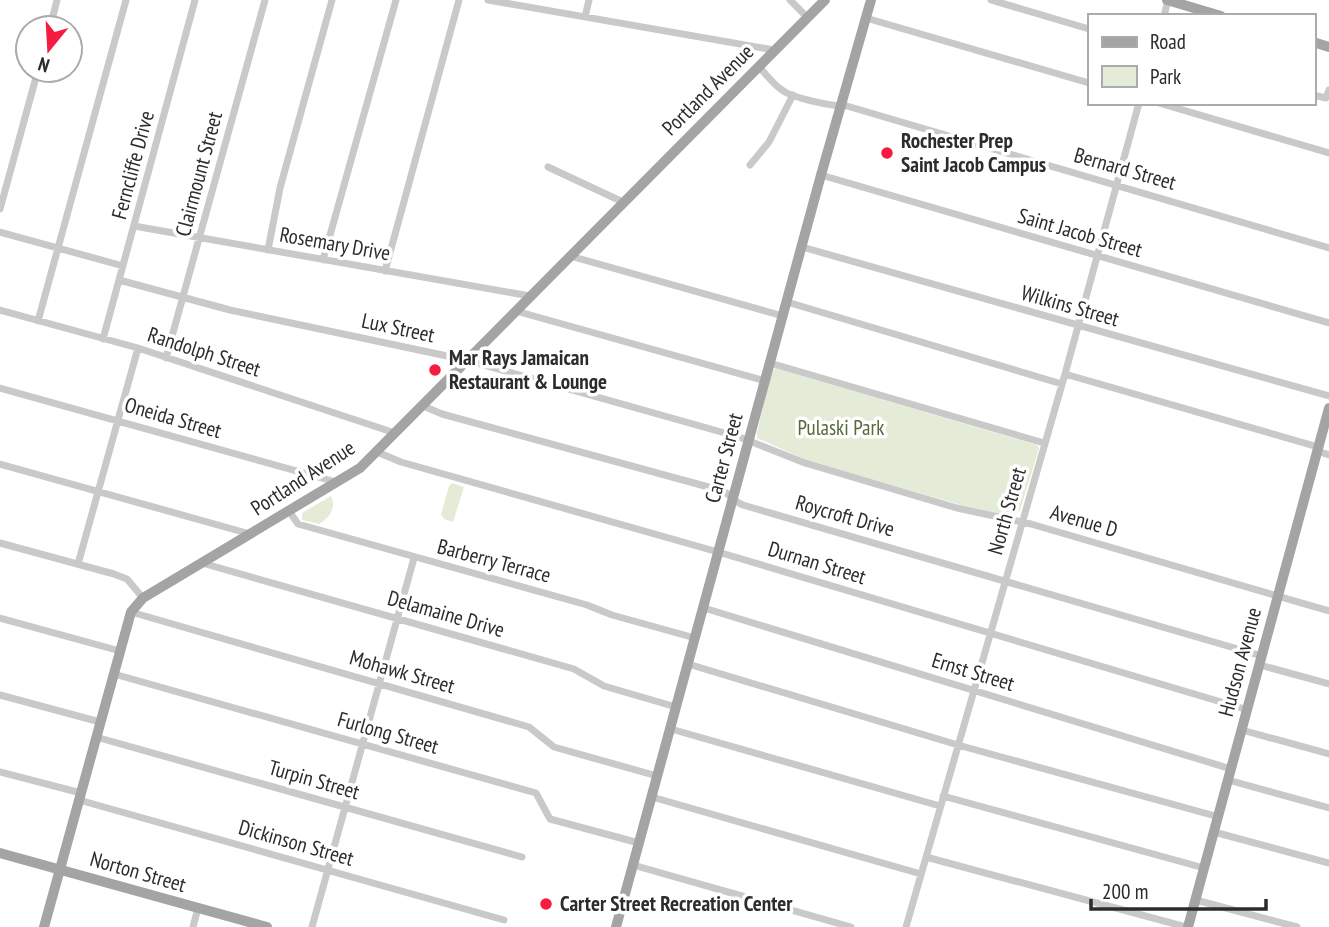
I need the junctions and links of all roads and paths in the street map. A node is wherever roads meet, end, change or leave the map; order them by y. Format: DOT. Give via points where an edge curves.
graph roads {
  1 [pos="127,0"];
  2 [pos="195,0"];
  3 [pos="265,0"];
  4 [pos="332,0"];
  5 [pos="396,0"];
  6 [pos="459,0"];
  7 [pos="488,0"];
  8 [pos="589,0"];
  9 [pos="790,0"];
  10 [pos="825,0"];
  11 [pos="871,0"];
  12 [pos="991,0"];
  13 [pos="1168,0"];
  14 [pos="499,1"];
  15 [pos="1214,14"];
  16 [pos="585,17"];
  17 [pos="807,17"];
  18 [pos="866,18"];
  19 [pos="1088,29"];
  20 [pos="774,50"];
  21 [pos="758,66"];
  22 [pos="1088,83"];
  23 [pos="34,84"];
  24 [pos="1329,90"];
  25 [pos="793,95"];
  26 [pos="1315,95"];
  27 [pos="1138,105"];
  28 [pos="1166,105"];
  29 [pos="841,106"];
  30 [pos="1329,153"];
  31 [pos="750,165"];
  32 [pos="548,167"];
  33 [pos="821,176"];
  34 [pos="1117,185"];
  35 [pos="623,202"];
  36 [pos="0,209"];
  37 [pos="134,226"];
  38 [pos="0,232"];
  39 [pos="199,237"];
  40 [pos="802,247"];
  41 [pos="58,248"];
  42 [pos="1329,248"];
  43 [pos="268,250"];
  44 [pos="570,256"];
  45 [pos="1098,257"];
  46 [pos="323,260"];
  47 [pos="123,266"];
  48 [pos="385,271"];
  49 [pos="119,280"];
  50 [pos="530,296"];
  51 [pos="183,298"];
  52 [pos="787,302"];
  53 [pos="0,310"];
  54 [pos="516,311"];
  55 [pos="783,316"];
  56 [pos="38,321"];
  57 [pos="1329,323"];
  58 [pos="1079,327"];
  59 [pos="103,339"];
  60 [pos="138,348"];
  61 [pos="166,358"];
  62 [pos="466,360"];
  63 [pos="771,363"];
  64 [pos="1065,374"];
  65 [pos="765,381"];
  66 [pos="1062,384"];
  67 [pos="0,388"];
  68 [pos="1329,396"];
  69 [pos="421,405"];
  70 [pos="1329,408"];
  71 [pos="118,421"];
  72 [pos="395,433"];
  73 [pos="749,440"];
  74 [pos="1044,443"];
  75 [pos="1317,449"];
  76 [pos="377,452"];
  77 [pos="1329,455"];
  78 [pos="0,464"];
  79 [pos="336,482"];
  80 [pos="99,492"];
  81 [pos="733,498"];
  82 [pos="289,512"];
  83 [pos="1021,522"];
  84 [pos="250,534"];
  85 [pos="0,543"];
  86 [pos="718,552"];
  87 [pos="414,558"];
  88 [pos="202,563"];
  89 [pos="78,564"];
  90 [pos="1005,580"];
  91 [pos="1278,596"];
  92 [pos="143,598"];
  93 [pos="704,608"];
  94 [pos="1329,611"];
  95 [pos="131,612"];
  96 [pos="0,618"];
  97 [pos="397,618"];
  98 [pos="990,634"];
  99 [pos="695,638"];
  100 [pos="120,651"];
  101 [pos="1261,660"];
  102 [pos="688,664"];
  103 [pos="114,674"];
  104 [pos="379,684"];
  105 [pos="1329,684"];
  106 [pos="973,690"];
  107 [pos="0,695"];
  108 [pos="677,708"];
  109 [pos="1248,710"];
  110 [pos="100,722"];
  111 [pos="670,729"];
  112 [pos="1242,730"];
  113 [pos="96,737"];
  114 [pos="362,744"];
  115 [pos="958,746"];
  116 [pos="1329,754"];
  117 [pos="0,772"];
  118 [pos="1230,775"];
  119 [pos="657,776"];
  120 [pos="943,796"];
  121 [pos="80,797"];
  122 [pos="652,797"];
  123 [pos="940,806"];
  124 [pos="345,807"];
  125 [pos="1329,808"];
  126 [pos="1219,817"];
  127 [pos="1214,832"];
  128 [pos="639,844"];
  129 [pos="0,853"];
  130 [pos="522,857"];
  131 [pos="926,857"];
  132 [pos="1329,863"];
  133 [pos="633,865"];
  134 [pos="1204,868"];
  135 [pos="60,870"];
  136 [pos="327,870"];
  137 [pos="921,874"];
  138 [pos="1196,900"];
  139 [pos="198,908"];
  140 [pos="504,919"];
  141 [pos="44,927"];
  142 [pos="193,927"];
  143 [pos="267,927"];
  144 [pos="312,927"];
  145 [pos="616,927"];
  146 [pos="851,927"];
  147 [pos="906,927"];
  148 [pos="1187,927"];
  149 [pos="1297,927"];
  1 -- 41 [label="street"];
  2 -- 37 [label="street, Ferncliffe Drive"];
  3 -- 39 [label="street, Clairmount Street"];
  4 -- 43 [label="street" via="280,188"];
  5 -- 46 [label="street"];
  6 -- 48 [label="street"];
  7 -- 14 [label="street"];
  8 -- 16 [label="street"];
  9 -- 17 [label="street"];
  10 -- 17 [label="main road, Portland Avenue"];
  11 -- 18 [label="main road, Carter Street"];
  12 -- 19 [label="street"];
  13 -- 15 [label="main road"];
  14 -- 16 [label="street"];
  16 -- 20 [label="street"];
  17 -- 20 [label="main road, Portland Avenue"];
  18 -- 22 [label="street"];
  18 -- 29 [label="main road, Carter Street"];
  20 -- 21 [label="main road, Portland Avenue"];
  21 -- 25 [label="street, Bernard Street" via="782,91"];
  21 -- 35 [label="main road, Portland Avenue"];
  23 -- 36 [label="street"];
  24 -- 26 [label="street" via="1326,98"];
  25 -- 29 [label="street, Bernard Street"];
  25 -- 31 [label="street" via="769,142"];
  27 -- 34 [label="street, North Street"];
  28 -- 30 [label="street"];
  29 -- 33 [label="main road, Carter Street"];
  29 -- 34 [label="street, Bernard Street"];
  32 -- 35 [label="street"];
  33 -- 40 [label="main road, Carter Street"];
  33 -- 45 [label="street, Saint Jacob Street"];
  34 -- 42 [label="street, Bernard Street"];
  34 -- 45 [label="street, North Street"];
  35 -- 44 [label="main road, Portland Avenue"];
  37 -- 39 [label="street, Rosemary Drive"];
  37 -- 47 [label="street, Ferncliffe Drive"];
  38 -- 41 [label="street"];
  39 -- 43 [label="street, Rosemary Drive"];
  39 -- 51 [label="street, Clairmount Street"];
  40 -- 52 [label="main road, Carter Street"];
  40 -- 58 [label="street, Wilkins Street"];
  41 -- 47 [label="street"];
  41 -- 56 [label="street"];
  43 -- 46 [label="street, Rosemary Drive"];
  44 -- 50 [label="main road, Portland Avenue"];
  44 -- 55 [label="street"];
  45 -- 57 [label="street, Saint Jacob Street"];
  45 -- 58 [label="street, North Street"];
  46 -- 48 [label="street, Rosemary Drive"];
  47 -- 49 [label="street, Ferncliffe Drive"];
  48 -- 50 [label="street, Rosemary Drive"];
  49 -- 51 [label="street, Lux Street"];
  49 -- 59 [label="street, Ferncliffe Drive"];
  50 -- 54 [label="main road, Portland Avenue"];
  51 -- 61 [label="street, Clairmount Street"];
  51 -- 62 [label="street, Lux Street"];
  52 -- 55 [label="main road, Carter Street"];
  52 -- 66 [label="street"];
  53 -- 56 [label="street, Randolph Street"];
  54 -- 62 [label="main road, Portland Avenue"];
  54 -- 65 [label="street"];
  55 -- 63 [label="main road, Carter Street"];
  56 -- 59 [label="street, Randolph Street"];
  58 -- 64 [label="street, North Street"];
  58 -- 68 [label="street, Wilkins Street"];
  59 -- 60 [label="street, Randolph Street"];
  60 -- 61 [label="street, Randolph Street"];
  60 -- 71 [label="street"];
  61 -- 72 [label="street, Randolph Street"];
  62 -- 69 [label="main road, Portland Avenue"];
  62 -- 73 [label="street, Lux Street"];
  63 -- 65 [label="main road, Carter Street"];
  63 -- 74 [label="street"];
  64 -- 66 [label="street, North Street"];
  64 -- 75 [label="street"];
  65 -- 73 [label="main road, Carter Street"];
  66 -- 74 [label="street, North Street"];
  67 -- 71 [label="street, Oneida Street"];
  69 -- 72 [label="main road, Portland Avenue"];
  69 -- 81 [label="street, Roycroft Drive" via="723,491"];
  70 -- 75 [label="main road, Hudson Avenue"];
  71 -- 79 [label="street, Oneida Street"];
  71 -- 80 [label="street"];
  72 -- 76 [label="main road, Portland Avenue"];
  73 -- 81 [label="main road, Carter Street"];
  73 -- 83 [label="street, Avenue D" via="833,471"];
  74 -- 83 [label="street, North Street"];
  75 -- 77 [label="street"];
  75 -- 91 [label="main road, Hudson Avenue"];
  76 -- 79 [label="main road, Portland Avenue"];
  76 -- 86 [label="street, Durnan Street" via="401,463"];
  78 -- 80 [label="street"];
  79 -- 82 [label="main road, Portland Avenue"];
  80 -- 84 [label="street"];
  80 -- 89 [label="street"];
  81 -- 86 [label="main road, Carter Street"];
  81 -- 90 [label="street, Roycroft Drive" via="743,505"];
  82 -- 84 [label="main road, Portland Avenue"];
  82 -- 87 [label="street, Barberry Terrace" via="298,524"];
  83 -- 90 [label="street, North Street"];
  83 -- 91 [label="street, Avenue D"];
  84 -- 88 [label="main road, Portland Avenue"];
  85 -- 89 [label="street"];
  86 -- 93 [label="main road, Carter Street"];
  86 -- 98 [label="street, Durnan Street"];
  87 -- 97 [label="street"];
  87 -- 99 [label="street, Barberry Terrace"];
  88 -- 92 [label="main road, Portland Avenue"];
  88 -- 97 [label="street, Delamaine Drive"];
  89 -- 92 [label="street" via="127,579"];
  90 -- 98 [label="street, North Street"];
  90 -- 101 [label="street, Roycroft Drive"];
  91 -- 94 [label="street, Avenue D"];
  91 -- 101 [label="main road, Hudson Avenue"];
  92 -- 95 [label="main road, Portland Avenue"];
  93 -- 99 [label="main road, Carter Street"];
  93 -- 106 [label="street, Ernst Street"];
  95 -- 100 [label="main road, Portland Avenue"];
  95 -- 104 [label="street, Mohawk Street"];
  96 -- 100 [label="street"];
  97 -- 104 [label="street"];
  97 -- 108 [label="street, Delamaine Drive" via="574,669 604,687"];
  98 -- 106 [label="street, North Street"];
  98 -- 109 [label="street, Durnan Street"];
  99 -- 102 [label="main road, Carter Street"];
  100 -- 103 [label="main road, Portland Avenue"];
  101 -- 105 [label="street, Roycroft Drive"];
  101 -- 109 [label="main road, Hudson Avenue"];
  102 -- 108 [label="main road, Carter Street"];
  102 -- 115 [label="street"];
  103 -- 110 [label="main road, Portland Avenue"];
  103 -- 114 [label="street, Furlong Street"];
  104 -- 114 [label="street"];
  104 -- 119 [label="street, Mohawk Street" via="528,727 554,747"];
  106 -- 115 [label="street, North Street"];
  106 -- 118 [label="street, Ernst Street"];
  107 -- 110 [label="street"];
  108 -- 111 [label="main road, Carter Street"];
  109 -- 112 [label="main road, Hudson Avenue"];
  110 -- 113 [label="main road, Portland Avenue"];
  111 -- 119 [label="main road, Carter Street"];
  111 -- 123 [label="street"];
  112 -- 116 [label="street"];
  112 -- 118 [label="main road, Hudson Avenue"];
  113 -- 121 [label="main road, Portland Avenue"];
  113 -- 124 [label="street, Turpin Street"];
  114 -- 124 [label="street"];
  114 -- 128 [label="street, Furlong Street" via="536,793 551,819"];
  115 -- 120 [label="street, North Street"];
  115 -- 126 [label="street"];
  117 -- 121 [label="street, Dickinson Street"];
  118 -- 125 [label="street, Ernst Street"];
  118 -- 126 [label="main road, Hudson Avenue"];
  119 -- 122 [label="main road, Carter Street"];
  120 -- 123 [label="street, North Street"];
  120 -- 134 [label="street"];
  121 -- 135 [label="main road, Portland Avenue"];
  121 -- 136 [label="street, Dickinson Street"];
  122 -- 128 [label="main road, Carter Street"];
  122 -- 137 [label="street"];
  123 -- 131 [label="street, North Street"];
  124 -- 130 [label="street, Turpin Street"];
  124 -- 136 [label="street"];
  126 -- 127 [label="main road, Hudson Avenue"];
  127 -- 132 [label="street"];
  127 -- 134 [label="main road, Hudson Avenue"];
  128 -- 133 [label="main road, Carter Street"];
  129 -- 135 [label="main road, Norton Street"];
  131 -- 137 [label="street, North Street"];
  131 -- 148 [label="street"];
  133 -- 145 [label="main road, Carter Street"];
  133 -- 146 [label="street"];
  134 -- 138 [label="main road, Hudson Avenue"];
  135 -- 139 [label="main road, Norton Street"];
  135 -- 141 [label="main road, Portland Avenue"];
  136 -- 140 [label="street, Dickinson Street"];
  136 -- 144 [label="street"];
  137 -- 147 [label="street, North Street"];
  138 -- 148 [label="main road, Hudson Avenue"];
  138 -- 149 [label="street"];
  139 -- 142 [label="street"];
  139 -- 143 [label="main road, Norton Street"];
}
